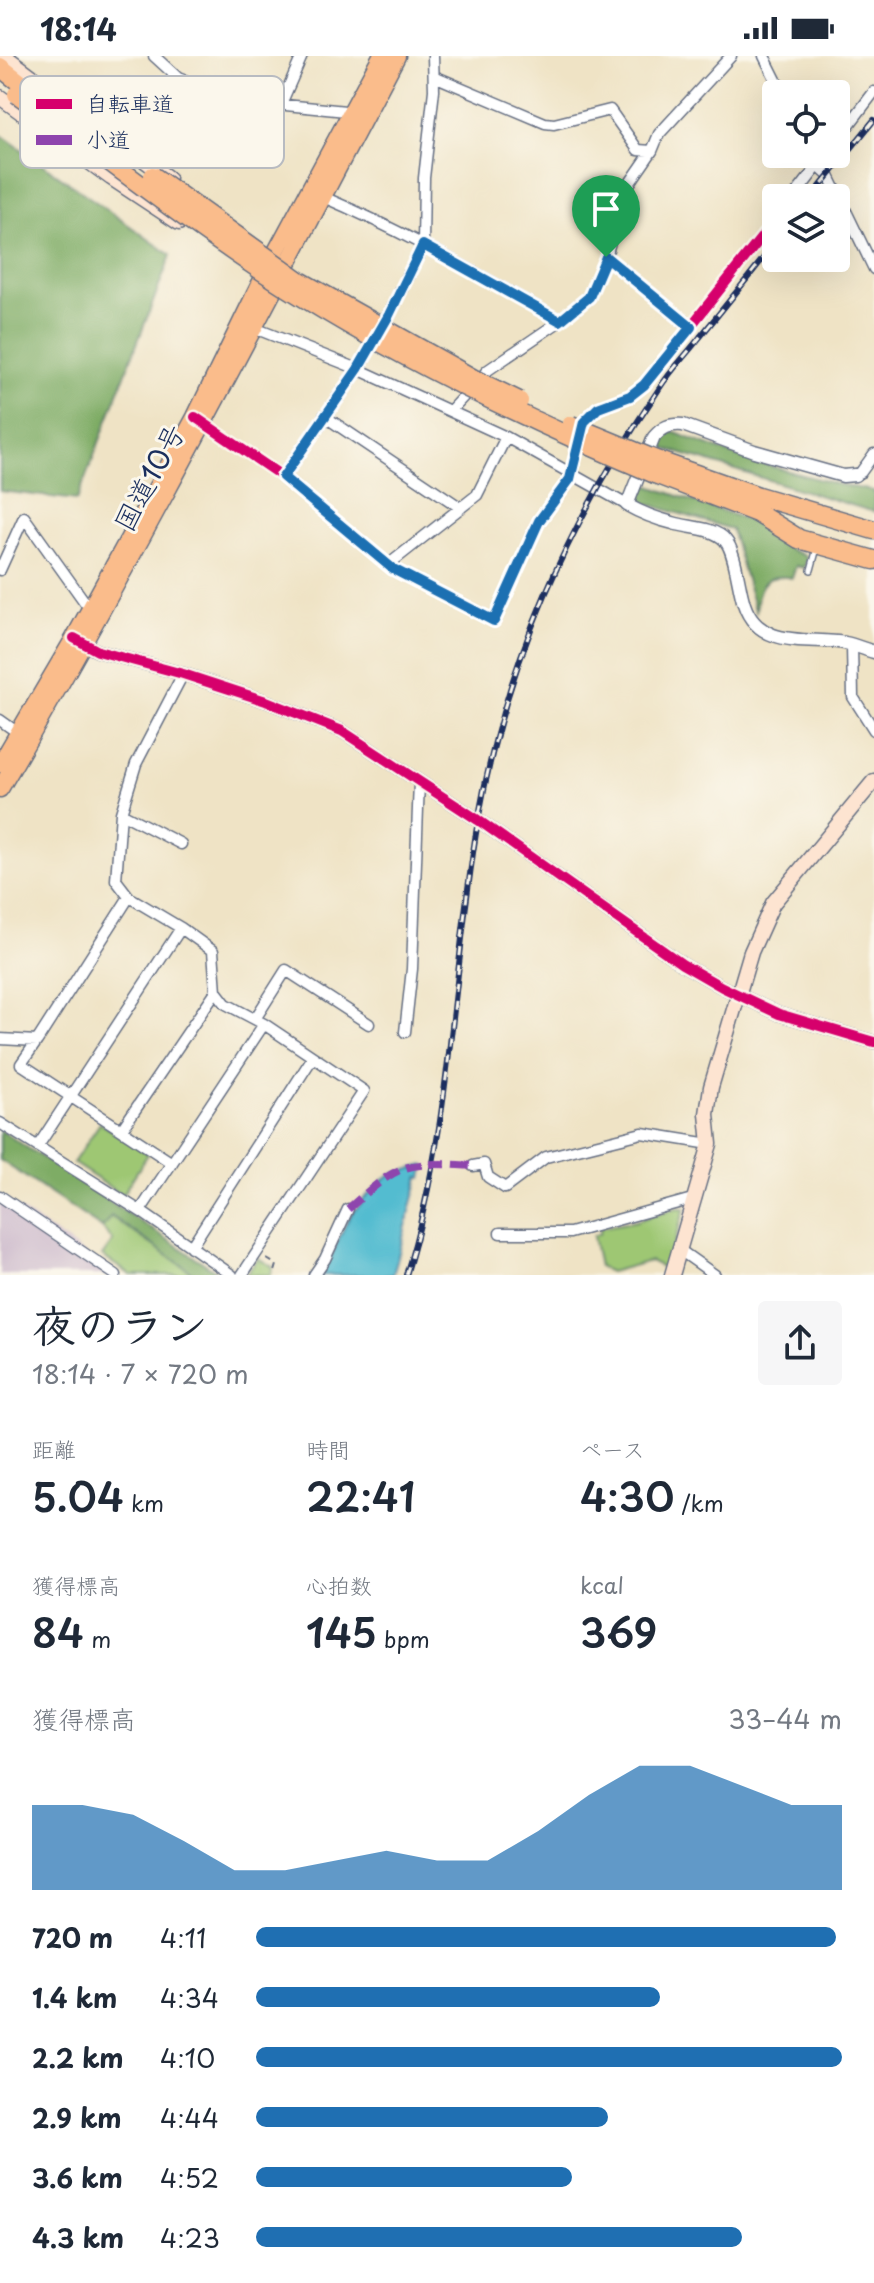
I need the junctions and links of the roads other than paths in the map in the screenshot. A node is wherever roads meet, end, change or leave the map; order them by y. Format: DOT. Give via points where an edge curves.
graph roads {
  1 [pos="5,56"];
  2 [pos="154,56"];
  3 [pos="302,56"];
  4 [pos="381,56"];
  5 [pos="397,56"];
  6 [pos="433,56"];
  7 [pos="764,56"];
  8 [pos="725,57"];
  9 [pos="0,67"];
  10 [pos="174,74"];
  11 [pos="32,76"];
  12 [pos="179,76"];
  13 [pos="434,76"];
  14 [pos="776,80"];
  15 [pos="0,81"];
  16 [pos="13,92"];
  17 [pos="874,92"];
  18 [pos="284,97"];
  19 [pos="284,104"];
  20 [pos="358,114"];
  21 [pos="850,124"];
  22 [pos="652,151"];
  23 [pos="100,168"];
  24 [pos="128,168"];
  25 [pos="156,168"];
  26 [pos="816,168"];
  27 [pos="820,168"];
  28 [pos="804,184"];
  29 [pos="316,194"];
  30 [pos="762,237"];
  31 [pos="423,245"];
  32 [pos="606,257"];
  33 [pos="280,262"];
  34 [pos="874,269"];
  35 [pos="270,282"];
  36 [pos="560,321"];
  37 [pos="382,326"];
  38 [pos="691,327"];
  39 [pos="254,331"];
  40 [pos="371,344"];
  41 [pos="358,369"];
  42 [pos="450,411"];
  43 [pos="324,416"];
  44 [pos="200,420"];
  45 [pos="506,437"];
  46 [pos="874,454"];
  47 [pos="656,467"];
  48 [pos="572,472"];
  49 [pos="855,475"];
  50 [pos="283,477"];
  51 [pos="627,505"];
  52 [pos="461,508"];
  53 [pos="874,530"];
  54 [pos="818,545"];
  55 [pos="874,560"];
  56 [pos="388,565"];
  57 [pos="0,570"];
  58 [pos="811,570"];
  59 [pos="89,608"];
  60 [pos="78,641"];
  61 [pos="852,645"];
  62 [pos="874,652"];
  63 [pos="183,674"];
  64 [pos="0,720"];
  65 [pos="874,730"];
  66 [pos="23,737"];
  67 [pos="0,764"];
  68 [pos="419,781"];
  69 [pos="874,781"];
  70 [pos="0,789"];
  71 [pos="121,813"];
  72 [pos="181,844"];
  73 [pos="129,897"];
  74 [pos="181,928"];
  75 [pos="216,991"];
  76 [pos="739,997"];
  77 [pos="259,1022"];
  78 [pos="369,1024"];
  79 [pos="405,1032"];
  80 [pos="0,1039"];
  81 [pos="37,1041"];
  82 [pos="874,1042"];
  83 [pos="313,1057"];
  84 [pos="70,1095"];
  85 [pos="0,1123"];
  86 [pos="122,1129"];
  87 [pos="710,1144"];
  88 [pos="38,1146"];
  89 [pos="172,1163"];
  90 [pos="473,1166"];
  91 [pos="0,1196"];
  92 [pos="696,1198"];
  93 [pos="348,1209"];
  94 [pos="140,1211"];
  95 [pos="500,1233"];
  96 [pos="191,1247"];
  97 [pos="681,1251"];
  98 [pos="116,1275"];
  99 [pos="232,1275"];
  100 [pos="242,1275"];
  101 [pos="314,1275"];
  102 [pos="672,1275"];
  103 [pos="715,1275"];
  1 -- 11 [label="main road"];
  2 -- 10 [label="street"];
  3 -- 18 [label="street"];
  4 -- 20 [label="highway, 国道10号"];
  5 -- 20 [label="highway, 国道10号"];
  6 -- 13 [label="street"];
  7 -- 14 [label="street"];
  8 -- 22 [label="street" via="659,134"];
  9 -- 16 [label="highway"];
  10 -- 12 [label="street"];
  13 -- 22 [label="street" via="545,123 610,110 638,150"];
  13 -- 31 [label="street"];
  15 -- 16 [label="highway"];
  17 -- 21 [label="street"];
  19 -- 20 [label="street"];
  20 -- 29 [label="highway, 国道10号"];
  22 -- 32 [label="street" via="623,193"];
  23 -- 35 [label="main road"];
  24 -- 47 [label="highway, bridge" via="300,281 474,379"];
  25 -- 33 [label="main road"];
  26 -- 28 [label="street"];
  27 -- 34 [label="street" via="829,176"];
  29 -- 31 [label="street"];
  29 -- 33 [label="highway, 国道10号"];
  30 -- 38 [label="street"];
  31 -- 36 [label="street"];
  31 -- 37 [label="street"];
  32 -- 36 [label="street" via="589,297"];
  32 -- 38 [label="street"];
  33 -- 35 [label="highway, 国道10号"];
  33 -- 37 [label="street"];
  35 -- 39 [label="highway, 国道10号"];
  35 -- 40 [label="street"];
  35 -- 44 [label="highway, 国道10号"];
  36 -- 42 [label="street" via="488,370"];
  37 -- 40 [label="street"];
  38 -- 48 [label="street" via="644,385 598,408 584,422"];
  39 -- 41 [label="street"];
  39 -- 44 [label="highway, 国道10号"];
  40 -- 41 [label="street"];
  41 -- 42 [label="street"];
  41 -- 43 [label="street"];
  42 -- 45 [label="street"];
  43 -- 50 [label="street"];
  43 -- 52 [label="street"];
  44 -- 50 [label="street"];
  44 -- 59 [label="highway, 国道10号"];
  44 -- 60 [label="highway, 国道10号"];
  45 -- 48 [label="street"];
  45 -- 52 [label="street" via="477,495"];
  46 -- 49 [label="street"];
  47 -- 53 [label="highway"];
  47 -- 54 [label="highway"];
  48 -- 51 [label="street"];
  48 -- 56 [label="street" via="539,521 494,621"];
  49 -- 51 [label="street" via="843,476 671,424 654,437"];
  50 -- 56 [label="street"];
  51 -- 61 [label="street" via="727,541 743,603 761,629 799,642"];
  52 -- 56 [label="street"];
  54 -- 55 [label="highway"];
  54 -- 58 [label="lane"];
  57 -- 59 [label="street" via="24,517"];
  59 -- 60 [label="highway, 国道10号"];
  60 -- 63 [label="street"];
  60 -- 66 [label="highway, 国道10号"];
  61 -- 62 [label="street"];
  61 -- 65 [label="street" via="853,697"];
  63 -- 68 [label="street" via="342,731"];
  63 -- 71 [label="street" via="136,764"];
  64 -- 66 [label="street"];
  66 -- 67 [label="highway, 国道10号"];
  66 -- 70 [label="highway, 国道10号"];
  68 -- 76 [label="street" via="682,964"];
  68 -- 79 [label="street"];
  69 -- 76 [label="main road" via="773,903 751,952"];
  71 -- 72 [label="street"];
  71 -- 73 [label="street" via="116,880"];
  73 -- 74 [label="street"];
  73 -- 81 [label="street"];
  74 -- 75 [label="street" via="213,951"];
  74 -- 84 [label="street"];
  75 -- 77 [label="street" via="226,1004"];
  75 -- 86 [label="street"];
  76 -- 82 [label="street"];
  76 -- 87 [label="main road" via="711,1087"];
  77 -- 78 [label="street" via="286,970"];
  77 -- 83 [label="street"];
  77 -- 89 [label="street"];
  80 -- 81 [label="street"];
  81 -- 84 [label="street" via="21,1064"];
  83 -- 96 [label="street"];
  83 -- 100 [label="street" via="364,1091"];
  84 -- 86 [label="street"];
  84 -- 88 [label="street"];
  85 -- 88 [label="street"];
  86 -- 89 [label="street"];
  87 -- 90 [label="street" via="642,1133 546,1157 505,1188 488,1177 484,1164"];
  87 -- 92 [label="main road"];
  88 -- 94 [label="street"];
  89 -- 94 [label="street"];
  91 -- 98 [label="street"];
  92 -- 95 [label="street" via="570,1233"];
  92 -- 97 [label="main road"];
  93 -- 101 [label="street"];
  94 -- 96 [label="street"];
  96 -- 99 [label="street"];
  97 -- 102 [label="main road"];
  97 -- 103 [label="street"];
}
